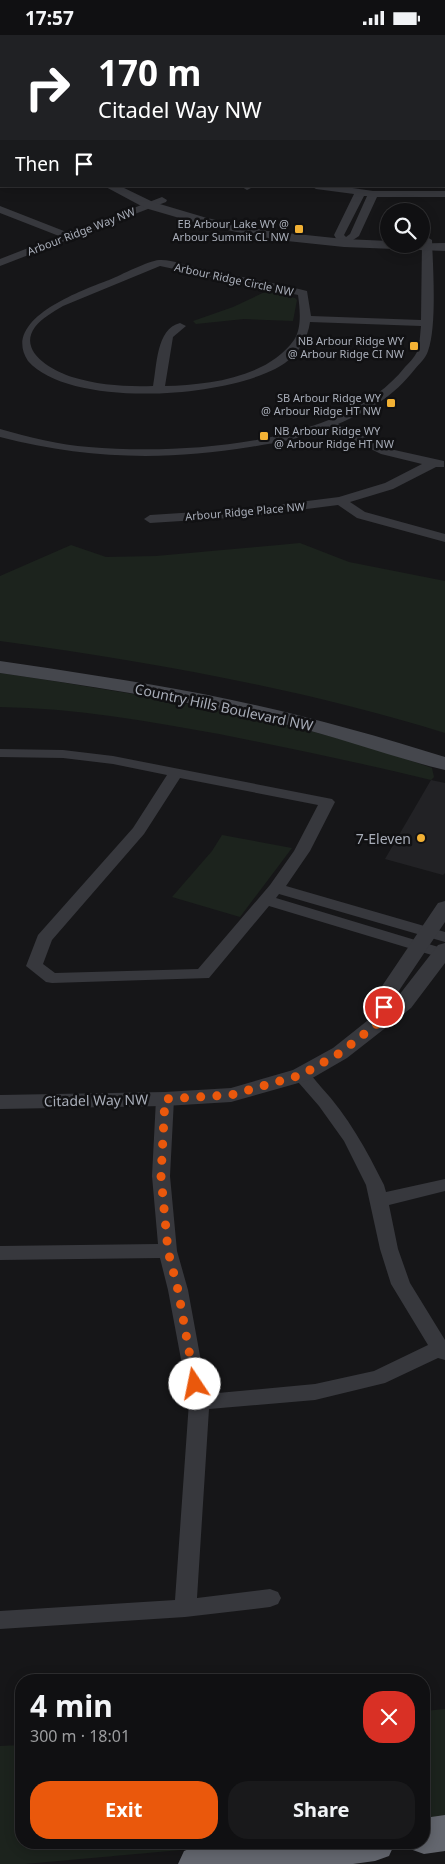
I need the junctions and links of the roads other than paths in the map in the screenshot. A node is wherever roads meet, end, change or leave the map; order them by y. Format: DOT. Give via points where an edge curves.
graph roads {
  1 [pos="112,187"];
  2 [pos="134,187"];
  3 [pos="322,187"];
  4 [pos="360,193"];
  5 [pos="374,194"];
  6 [pos="445,194"];
  7 [pos="162,200"];
  8 [pos="149,205"];
  9 [pos="0,209"];
  10 [pos="68,236"];
  11 [pos="345,238"];
  12 [pos="380,240"];
  13 [pos="380,240"];
  14 [pos="445,240"];
  15 [pos="430,242"];
  16 [pos="430,244"];
  17 [pos="445,247"];
  18 [pos="425,253"];
  19 [pos="0,263"];
  20 [pos="306,315"];
  21 [pos="427,320"];
  22 [pos="180,326"];
  23 [pos="158,390"];
  24 [pos="342,419"];
  25 [pos="329,424"];
  26 [pos="0,433"];
  27 [pos="436,462"];
  28 [pos="340,501"];
  29 [pos="150,519"];
  30 [pos="445,538"];
  31 [pos="0,653"];
  32 [pos="0,667"];
  33 [pos="445,748"];
  34 [pos="0,753"];
  35 [pos="445,764"];
  36 [pos="176,773"];
  37 [pos="272,893"];
  38 [pos="445,907"];
  39 [pos="437,945"];
  40 [pos="301,1075"];
  41 [pos="165,1099"];
  42 [pos="0,1101"];
  43 [pos="445,1185"];
  44 [pos="377,1201"];
  45 [pos="168,1251"];
  46 [pos="0,1253"];
  47 [pos="442,1351"];
  48 [pos="199,1402"];
  49 [pos="270,1598"];
  50 [pos="185,1608"];
  51 [pos="0,1620"];
  52 [pos="445,1833"];
  53 [pos="430,1835"];
  54 [pos="324,1849"];
  55 [pos="198,1864"];
  1 -- 8 [label="street"];
  2 -- 7 [label="street"];
  3 -- 4 [label="street"];
  4 -- 5 [label="street"];
  4 -- 11 [label="street"];
  5 -- 6 [label="street"];
  5 -- 11 [label="street"];
  7 -- 8 [label="street, Arbour Ridge Way NW"];
  7 -- 11 [label="street" via="224,218"];
  8 -- 10 [label="street, Arbour Ridge Way NW"];
  8 -- 11 [label="street" via="268,235"];
  9 -- 10 [label="street"];
  10 -- 19 [label="street, Arbour Ridge Way NW"];
  11 -- 12 [label="street"];
  11 -- 13 [label="street"];
  14 -- 15 [label="street"];
  16 -- 17 [label="street"];
  18 -- 21 [label="street"];
  20 -- 21 [label="street"];
  20 -- 23 [label="street, Arbour Ridge Circle NW" via="300,340 289,355 269,368 212,386"];
  20 -- 23 [label="street, Arbour Ridge Circle NW" via="303,293 159,263 59,304 43,313 25,334 24,345 30,357 44,369 69,380 128,390"];
  21 -- 24 [label="street" via="423,351 405,377 371,404"];
  22 -- 23 [label="street" via="168,336"];
  24 -- 25 [label="street"];
  24 -- 27 [label="street"];
  25 -- 26 [label="street" via="282,438 223,449 160,453 89,451"];
  25 -- 27 [label="street" via="404,457"];
  27 -- 28 [label="street, Arbour Ridge Place NW" via="389,486"];
  28 -- 29 [label="street, Arbour Ridge Place NW" via="244,513"];
  28 -- 30 [label="street" via="360,515"];
  31 -- 33 [label="main road, Country Hills Boulevard NW" via="227,690 347,719"];
  32 -- 35 [label="main road, Country Hills Boulevard NW" via="232,706 338,731"];
  34 -- 36 [label="street" via="63,754"];
  36 -- 37 [label="street" via="327,802 302,851"];
  36 -- 37 [label="street" via="139,831 44,939 34,967 52,978 203,974"];
  37 -- 39 [label="street"];
  38 -- 39 [label="street, Citadel Way NW"];
  39 -- 40 [label="street, Citadel Way NW" via="404,1003 340,1053"];
  40 -- 41 [label="street, Citadel Way NW" via="231,1095"];
  40 -- 44 [label="street" via="352,1139 375,1185"];
  41 -- 42 [label="street, Citadel Way NW"];
  41 -- 45 [label="street" via="161,1176"];
  43 -- 44 [label="street"];
  44 -- 47 [label="street" via="401,1284"];
  45 -- 46 [label="street"];
  45 -- 48 [label="street"];
  47 -- 48 [label="street" via="378,1378 315,1392"];
  48 -- 50 [label="street"];
  49 -- 50 [label="street"];
  50 -- 51 [label="street"];
  52 -- 53 [label="highway"];
  54 -- 55 [label="highway"];
}
